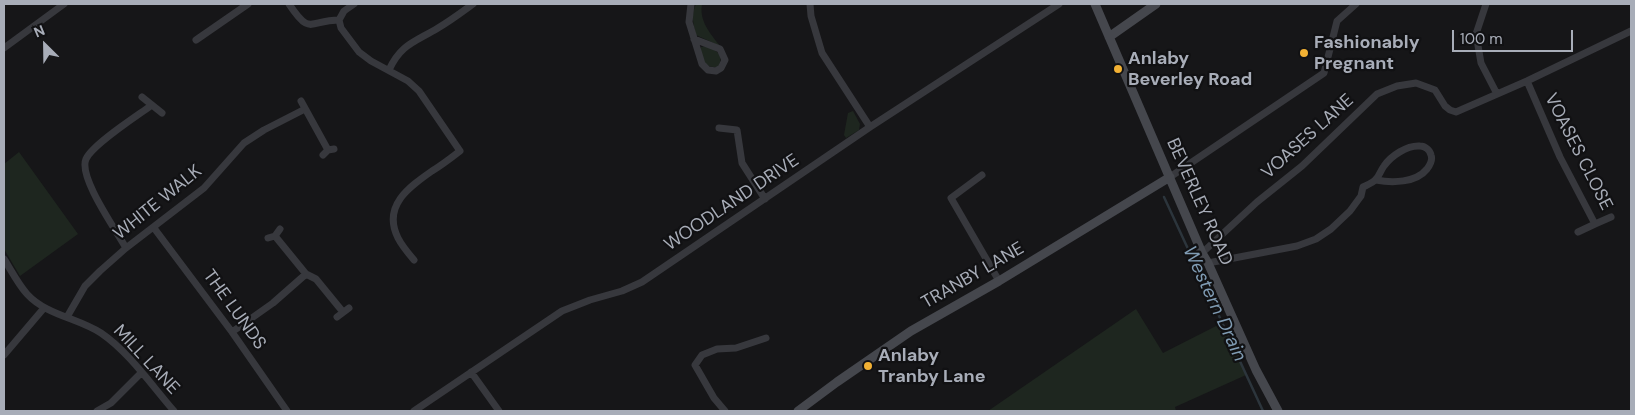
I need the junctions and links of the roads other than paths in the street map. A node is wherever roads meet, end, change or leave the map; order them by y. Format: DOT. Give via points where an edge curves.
graph roads {
  1 [pos="64,4"];
  2 [pos="248,4"];
  3 [pos="289,4"];
  4 [pos="354,4"];
  5 [pos="473,4"];
  6 [pos="692,4"];
  7 [pos="810,4"];
  8 [pos="1060,4"];
  9 [pos="1095,4"];
  10 [pos="1156,4"];
  11 [pos="1356,4"];
  12 [pos="1486,4"];
  13 [pos="340,20"];
  14 [pos="1631,32"];
  15 [pos="1109,37"];
  16 [pos="694,39"];
  17 [pos="196,40"];
  18 [pos="4,48"];
  19 [pos="389,70"];
  20 [pos="1526,81"];
  21 [pos="1497,94"];
  22 [pos="142,97"];
  23 [pos="301,101"];
  24 [pos="152,105"];
  25 [pos="305,109"];
  26 [pos="162,113"];
  27 [pos="718,128"];
  28 [pos="870,128"];
  29 [pos="328,151"];
  30 [pos="982,175"];
  31 [pos="1170,177"];
  32 [pos="1376,180"];
  33 [pos="765,199"];
  34 [pos="1611,217"];
  35 [pos="1595,224"];
  36 [pos="154,228"];
  37 [pos="280,229"];
  38 [pos="1578,232"];
  39 [pos="126,248"];
  40 [pos="1202,253"];
  41 [pos="4,259"];
  42 [pos="414,260"];
  43 [pos="1208,263"];
  44 [pos="306,274"];
  45 [pos="999,281"];
  46 [pos="44,308"];
  47 [pos="343,313"];
  48 [pos="67,316"];
  49 [pos="232,332"];
  50 [pos="766,338"];
  51 [pos="4,355"];
  52 [pos="471,372"];
  53 [pos="141,373"];
  54 [pos="97,411"];
  55 [pos="174,411"];
  56 [pos="287,411"];
  57 [pos="414,411"];
  58 [pos="499,411"];
  59 [pos="725,411"];
  60 [pos="798,411"];
  61 [pos="1278,411"];
  1 -- 18 [label="street"];
  2 -- 17 [label="street"];
  3 -- 13 [label="street" via="300,20 308,24"];
  4 -- 13 [label="street" via="344,11"];
  5 -- 19 [label="street" via="403,49"];
  6 -- 16 [label="street" via="689,22"];
  7 -- 28 [label="street" via="822,53"];
  8 -- 28 [label="street, WOODLAND DRIVE"];
  9 -- 15 [label="main road, BEVERLEY ROAD"];
  10 -- 15 [label="main road"];
  11 -- 31 [label="street" via="1337,21 1324,73"];
  12 -- 21 [label="street" via="1476,34 1481,63"];
  13 -- 19 [label="street" via="342,31 359,52"];
  14 -- 20 [label="street, VOASES LANE"];
  15 -- 31 [label="main road, BEVERLEY ROAD"];
  16 -- 16 [label="street" via="704,68 711,71 721,68 725,60 720,49"];
  19 -- 42 [label="street" via="408,80 419,91 460,151 411,186 397,204 393,220 395,232"];
  20 -- 21 [label="street, VOASES LANE"];
  20 -- 35 [label="street, VOASES CLOSE"];
  21 -- 40 [label="street, VOASES LANE" via="1456,112 1445,106 1435,90 1416,83 1377,94 1302,166"];
  22 -- 24 [label="street"];
  23 -- 25 [label="street"];
  24 -- 26 [label="street"];
  24 -- 39 [label="street" via="96,147 86,159 84,171 89,185"];
  25 -- 29 [label="street"];
  25 -- 36 [label="street, WHITE WALK" via="244,143 204,188"];
  27 -- 33 [label="street" via="737,130 742,163"];
  28 -- 33 [label="street, WOODLAND DRIVE"];
  30 -- 45 [label="street" via="951,198"];
  31 -- 40 [label="main road, BEVERLEY ROAD"];
  31 -- 45 [label="main road, TRANBY LANE"];
  32 -- 32 [label="street" via="1392,157 1412,146 1422,146 1432,156 1431,163 1417,177"];
  32 -- 43 [label="street" via="1363,187 1361,196 1350,211 1316,239 1297,246"];
  33 -- 52 [label="street, WOODLAND DRIVE" via="642,282 562,312"];
  34 -- 35 [label="street, VOASES CLOSE"];
  35 -- 38 [label="street"];
  36 -- 39 [label="street, WHITE WALK"];
  36 -- 49 [label="street, THE LUNDS"];
  37 -- 44 [label="street" via="271,237"];
  39 -- 48 [label="street, WHITE WALK" via="85,286"];
  40 -- 43 [label="main road, BEVERLEY ROAD"];
  41 -- 46 [label="street, MILL LANE" via="27,294"];
  43 -- 61 [label="main road, BEVERLEY ROAD"];
  44 -- 47 [label="street" via="316,279"];
  44 -- 49 [label="street"];
  45 -- 60 [label="main road, TRANBY LANE" via="911,331"];
  46 -- 48 [label="street, MILL LANE"];
  46 -- 51 [label="street"];
  48 -- 53 [label="street, MILL LANE" via="100,333 121,349"];
  49 -- 56 [label="street, THE LUNDS"];
  50 -- 59 [label="street" via="702,355 695,365"];
  52 -- 57 [label="street, WOODLAND DRIVE"];
  52 -- 58 [label="street"];
  53 -- 54 [label="street" via="111,403"];
  53 -- 55 [label="street, MILL LANE"];
}
